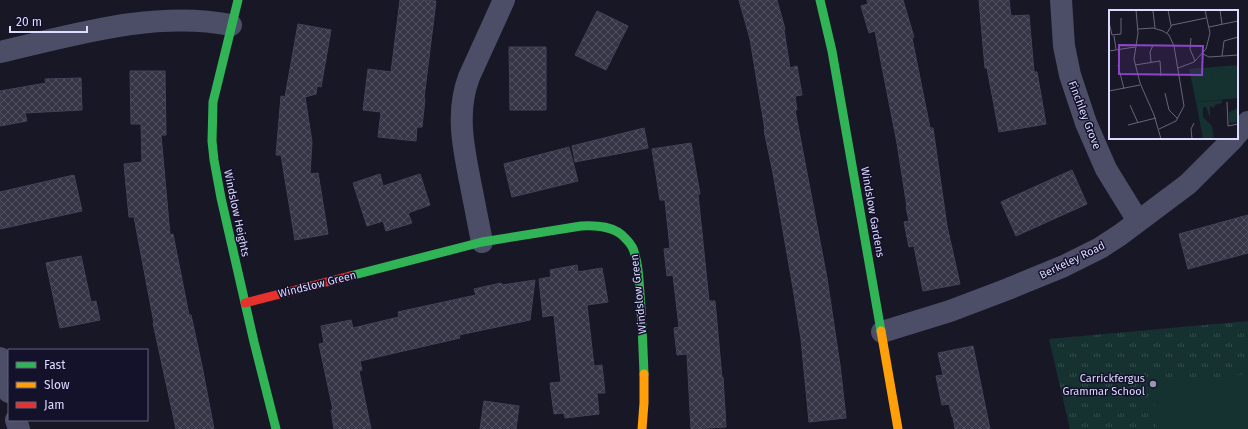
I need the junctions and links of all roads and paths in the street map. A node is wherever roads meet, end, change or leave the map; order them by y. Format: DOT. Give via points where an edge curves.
graph roads {
  1 [pos="238,0"];
  2 [pos="504,0"];
  3 [pos="820,0"];
  4 [pos="1061,0"];
  5 [pos="231,25"];
  6 [pos="0,52"];
  7 [pos="1248,122"];
  8 [pos="1238,133"];
  9 [pos="1233,139"];
  10 [pos="1138,222"];
  11 [pos="482,242"];
  12 [pos="245,303"];
  13 [pos="882,332"];
  14 [pos="0,358"];
  15 [pos="8,388"];
  16 [pos="276,429"];
  17 [pos="642,429"];
  18 [pos="898,429"];
  1 -- 5 [label="street, Windslow Heights"];
  2 -- 11 [label="street" via="469,77 462,102 464,150"];
  3 -- 13 [label="street, Windslow Gardens" via="832,51"];
  4 -- 10 [label="street, Finchley Grove" via="1064,46 1070,75 1086,123 1106,169"];
  5 -- 6 [label="street" via="189,20 142,23 96,30"];
  5 -- 12 [label="street, Windslow Heights" via="213,102 212,141 216,173"];
  7 -- 8 [label="street"];
  9 -- 10 [label="street, Berkeley Road" via="1188,184"];
  10 -- 13 [label="street, Berkeley Road" via="1100,248 1064,266 950,311"];
  11 -- 12 [label="street, Windslow Green"];
  11 -- 17 [label="street, Windslow Green" via="590,225 609,227 625,236 635,254 641,306"];
  12 -- 16 [label="street, Windslow Heights"];
  13 -- 18 [label="street, Windslow Gardens"];
  14 -- 15 [label="street"];
}
